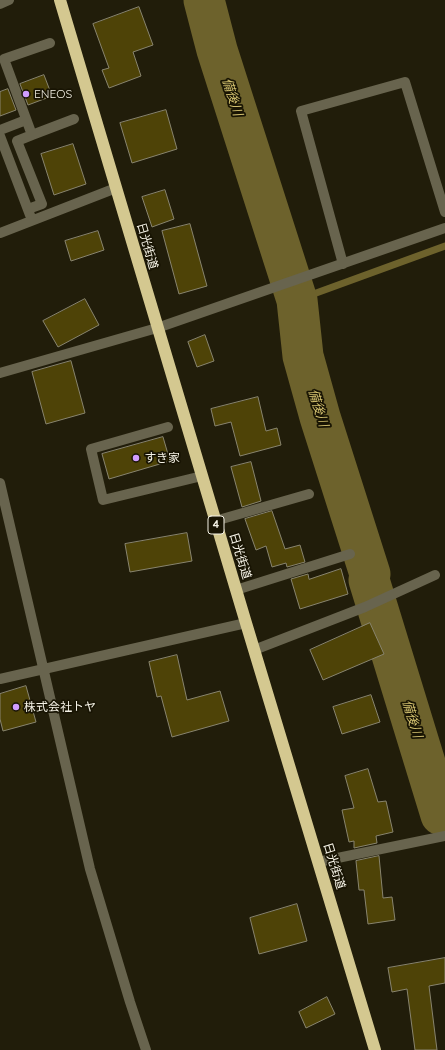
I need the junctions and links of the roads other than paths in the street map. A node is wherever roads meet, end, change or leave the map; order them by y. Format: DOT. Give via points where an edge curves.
graph roads {
  1 [pos="9,0"];
  2 [pos="60,0"];
  3 [pos="0,4"];
  4 [pos="50,44"];
  5 [pos="74,119"];
  6 [pos="26,120"];
  7 [pos="0,130"];
  8 [pos="32,135"];
  9 [pos="0,136"];
  10 [pos="116,188"];
  11 [pos="28,209"];
  12 [pos="445,212"];
  13 [pos="32,221"];
  14 [pos="445,228"];
  15 [pos="0,233"];
  16 [pos="343,264"];
  17 [pos="157,328"];
  18 [pos="0,373"];
  19 [pos="168,427"];
  20 [pos="202,476"];
  21 [pos="0,484"];
  22 [pos="309,494"];
  23 [pos="215,521"];
  24 [pos="350,554"];
  25 [pos="435,575"];
  26 [pos="236,590"];
  27 [pos="246,623"];
  28 [pos="254,650"];
  29 [pos="43,670"];
  30 [pos="0,679"];
  31 [pos="445,836"];
  32 [pos="318,862"];
  33 [pos="146,1050"];
  34 [pos="375,1050"];
  1 -- 3 [label="street"];
  2 -- 10 [label="highway, 日光街道 / 4"];
  4 -- 6 [label="street" via="4,59"];
  5 -- 8 [label="street"];
  6 -- 7 [label="street"];
  6 -- 8 [label="street"];
  8 -- 11 [label="street" via="17,141 42,204"];
  9 -- 11 [label="street"];
  10 -- 13 [label="street"];
  10 -- 17 [label="highway, 日光街道 / 4"];
  11 -- 13 [label="street"];
  12 -- 16 [label="street" via="405,82 301,111"];
  13 -- 15 [label="street"];
  14 -- 16 [label="street"];
  16 -- 17 [label="street"];
  17 -- 18 [label="street"];
  17 -- 20 [label="highway, 日光街道 / 4"];
  19 -- 20 [label="street" via="91,449 103,500"];
  20 -- 23 [label="highway, 日光街道 / 4"];
  21 -- 29 [label="street"];
  22 -- 23 [label="street"];
  23 -- 26 [label="highway, 日光街道 / 4"];
  24 -- 26 [label="street"];
  25 -- 28 [label="street" via="365,607"];
  26 -- 27 [label="highway, 日光街道 / 4"];
  27 -- 28 [label="highway, 日光街道 / 4"];
  27 -- 29 [label="street"];
  28 -- 32 [label="highway, 日光街道 / 4"];
  29 -- 30 [label="street"];
  29 -- 33 [label="street" via="90,869"];
  31 -- 32 [label="street"];
  32 -- 34 [label="highway, 日光街道 / 4"];
}
